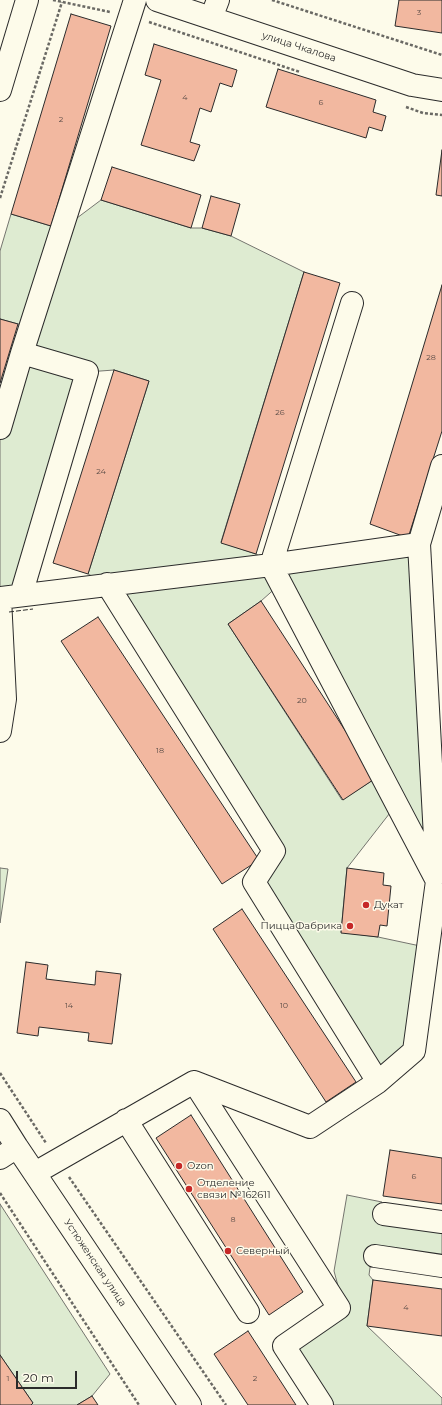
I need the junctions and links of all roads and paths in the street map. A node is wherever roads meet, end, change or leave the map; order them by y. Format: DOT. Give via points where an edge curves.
graph roads {
  1 [pos="27,0"];
  2 [pos="53,0"];
  3 [pos="272,0"];
  4 [pos="160,1"];
  5 [pos="62,2"];
  6 [pos="132,8"];
  7 [pos="214,9"];
  8 [pos="442,56"];
  9 [pos="302,73"];
  10 [pos="0,90"];
  11 [pos="442,90"];
  12 [pos="400,105"];
  13 [pos="442,115"];
  14 [pos="0,198"];
  15 [pos="352,303"];
  16 [pos="22,353"];
  17 [pos="0,428"];
  18 [pos="442,469"];
  19 [pos="419,544"];
  20 [pos="271,565"];
  21 [pos="107,584"];
  22 [pos="7,597"];
  23 [pos="0,731"];
  24 [pos="438,810"];
  25 [pos="437,881"];
  26 [pos="0,1073"];
  27 [pos="194,1082"];
  28 [pos="378,1082"];
  29 [pos="0,1120"];
  30 [pos="126,1120"];
  31 [pos="9,1153"];
  32 [pos="57,1159"];
  33 [pos="35,1173"];
  34 [pos="0,1193"];
  35 [pos="384,1214"];
  36 [pos="442,1222"];
  37 [pos="375,1256"];
  38 [pos="442,1266"];
  39 [pos="248,1312"];
  40 [pos="139,1405"];
  41 [pos="190,1405"];
  42 [pos="226,1405"];
  43 [pos="322,1405"];
  1 -- 10 [label="street"];
  2 -- 5 [label="path"];
  3 -- 8 [label="path"];
  4 -- 7 [label="street, улица Чкалова"];
  5 -- 6 [label="path"];
  5 -- 14 [label="path"];
  6 -- 9 [label="path"];
  6 -- 16 [label="street"];
  7 -- 11 [label="street, улица Чкалова" via="412,85"];
  12 -- 13 [label="path" via="423,113"];
  15 -- 20 [label="street"];
  16 -- 17 [label="street"];
  16 -- 22 [label="street" via="87,372"];
  18 -- 19 [label="street"];
  19 -- 20 [label="street"];
  19 -- 24 [label="street"];
  20 -- 21 [label="street"];
  20 -- 25 [label="street"];
  21 -- 22 [label="street"];
  21 -- 28 [label="street" via="274,851 254,882"];
  22 -- 23 [label="street" via="5,698"];
  24 -- 25 [label="street"];
  25 -- 28 [label="street" via="414,1051"];
  26 -- 32 [label="path"];
  27 -- 28 [label="street" via="310,1127"];
  27 -- 30 [label="street"];
  27 -- 43 [label="street" via="339,1308 284,1346"];
  29 -- 31 [label="street, Устюженская улица"];
  30 -- 32 [label="street"];
  30 -- 39 [label="street"];
  31 -- 33 [label="street, Устюженская улица"];
  32 -- 33 [label="street"];
  32 -- 42 [label="path"];
  33 -- 41 [label="street, Устюженская улица"];
  34 -- 40 [label="path"];
  35 -- 36 [label="street"];
  37 -- 38 [label="street"];
}
